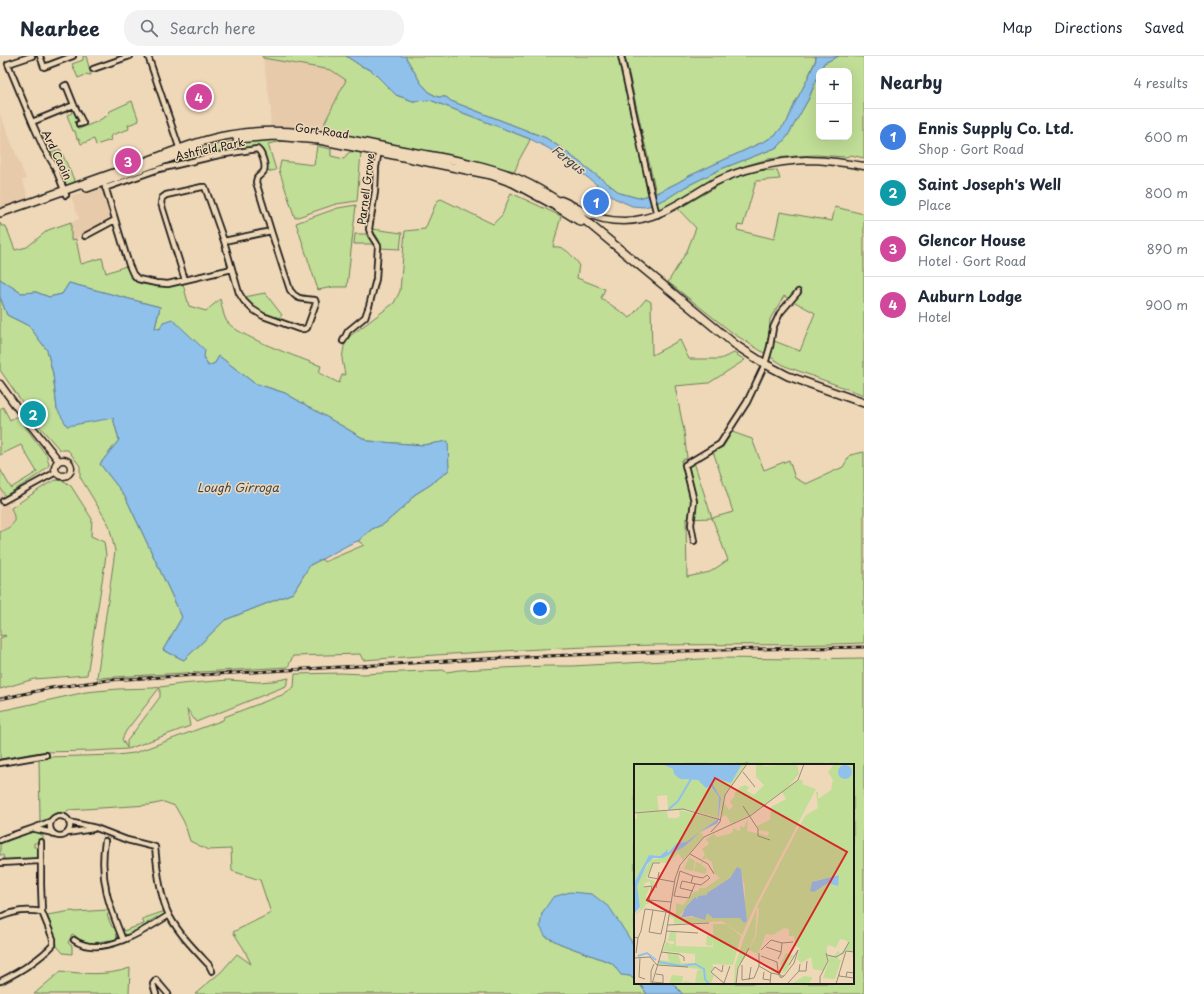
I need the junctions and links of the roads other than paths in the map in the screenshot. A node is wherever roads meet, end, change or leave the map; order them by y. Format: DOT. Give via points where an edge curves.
graph roads {
  1 [pos="32,56"];
  2 [pos="40,56"];
  3 [pos="130,56"];
  4 [pos="148,56"];
  5 [pos="621,56"];
  6 [pos="75,57"];
  7 [pos="44,67"];
  8 [pos="38,69"];
  9 [pos="93,69"];
  10 [pos="64,86"];
  11 [pos="74,105"];
  12 [pos="32,122"];
  13 [pos="79,124"];
  14 [pos="379,149"];
  15 [pos="181,151"];
  16 [pos="864,166"];
  17 [pos="103,182"];
  18 [pos="65,193"];
  19 [pos="657,215"];
  20 [pos="0,216"];
  21 [pos="583,218"];
  22 [pos="115,220"];
  23 [pos="271,231"];
  24 [pos="85,236"];
  25 [pos="224,241"];
  26 [pos="232,269"];
  27 [pos="185,280"];
  28 [pos="798,292"];
  29 [pos="343,341"];
  30 [pos="765,364"];
  31 [pos="0,384"];
  32 [pos="864,403"];
  33 [pos="59,461"];
  34 [pos="56,472"];
  35 [pos="3,501"];
  36 [pos="694,541"];
  37 [pos="46,755"];
  38 [pos="0,764"];
  39 [pos="51,821"];
  40 [pos="69,822"];
  41 [pos="96,828"];
  42 [pos="35,829"];
  43 [pos="53,833"];
  44 [pos="67,833"];
  45 [pos="0,840"];
  46 [pos="105,841"];
  47 [pos="39,844"];
  48 [pos="0,856"];
  49 [pos="40,861"];
  50 [pos="0,863"];
  51 [pos="42,912"];
  52 [pos="169,915"];
  53 [pos="0,917"];
  54 [pos="74,940"];
  55 [pos="122,940"];
  56 [pos="212,971"];
  57 [pos="1,981"];
  58 [pos="156,994"];
  59 [pos="168,994"];
  1 -- 12 [label="street, Ard Caoin" via="8,64"];
  2 -- 7 [label="street"];
  3 -- 9 [label="street"];
  4 -- 15 [label="street"];
  5 -- 19 [label="street"];
  6 -- 7 [label="street"];
  7 -- 8 [label="street"];
  10 -- 11 [label="street" via="66,85"];
  11 -- 12 [label="street, Ard Caoin"];
  11 -- 13 [label="street" via="83,123"];
  12 -- 18 [label="street, Ard Caoin" via="55,166"];
  14 -- 15 [label="main road, Gort Road" via="274,136 232,139"];
  14 -- 15 [label="main road, Gort Road" via="327,136 259,131 230,135"];
  14 -- 21 [label="main road, Gort Road" via="513,183"];
  14 -- 21 [label="main road" via="491,169 514,177 557,199"];
  14 -- 29 [label="street, Parnell Grove" via="369,229 378,246 376,279 364,317 348,332"];
  15 -- 17 [label="main road, Gort Road"];
  16 -- 19 [label="street" via="836,161 806,160 745,170 716,182"];
  17 -- 18 [label="main road, Gort Road"];
  17 -- 22 [label="street"];
  17 -- 23 [label="street, Ashfield Park" via="219,155 257,149 261,152 264,167 256,182"];
  18 -- 20 [label="main road, Gort Road"];
  19 -- 21 [label="street" via="623,222"];
  21 -- 30 [label="main road, Gort Road" via="737,346"];
  22 -- 24 [label="street"];
  22 -- 27 [label="street" via="129,265 138,279 168,284"];
  23 -- 25 [label="street"];
  23 -- 26 [label="street" via="290,290 298,298 315,300 307,328 299,329 277,322 252,309 239,292"];
  25 -- 26 [label="street"];
  25 -- 27 [label="street" via="205,187 162,198 161,203"];
  26 -- 27 [label="street"];
  28 -- 30 [label="street" via="780,313 773,328"];
  30 -- 32 [label="main road, Gort Road" via="788,376"];
  30 -- 36 [label="street" via="747,402 720,444 685,465 694,501 691,525"];
  31 -- 33 [label="street"];
  33 -- 34 [label="street" via="55,465"];
  33 -- 34 [label="street" via="69,462 71,470 64,476"];
  34 -- 35 [label="street"];
  37 -- 38 [label="street"];
  39 -- 40 [label="street" via="59,816 65,817"];
  39 -- 42 [label="street"];
  39 -- 43 [label="street"];
  40 -- 41 [label="street"];
  40 -- 44 [label="street" via="70,828"];
  41 -- 44 [label="street"];
  41 -- 52 [label="street" via="127,840 155,846 158,872"];
  42 -- 43 [label="street"];
  42 -- 45 [label="street"];
  43 -- 44 [label="street" via="62,836"];
  46 -- 55 [label="street" via="105,889"];
  47 -- 49 [label="street"];
  48 -- 50 [label="street"];
  49 -- 50 [label="street"];
  49 -- 51 [label="street"];
  51 -- 53 [label="street" via="29,910"];
  51 -- 57 [label="street" via="53,945"];
  52 -- 55 [label="street" via="146,930"];
  52 -- 56 [label="street"];
  54 -- 55 [label="street" via="80,945 97,947"];
  58 -- 59 [label="street" via="153,984 156,980"];
}
